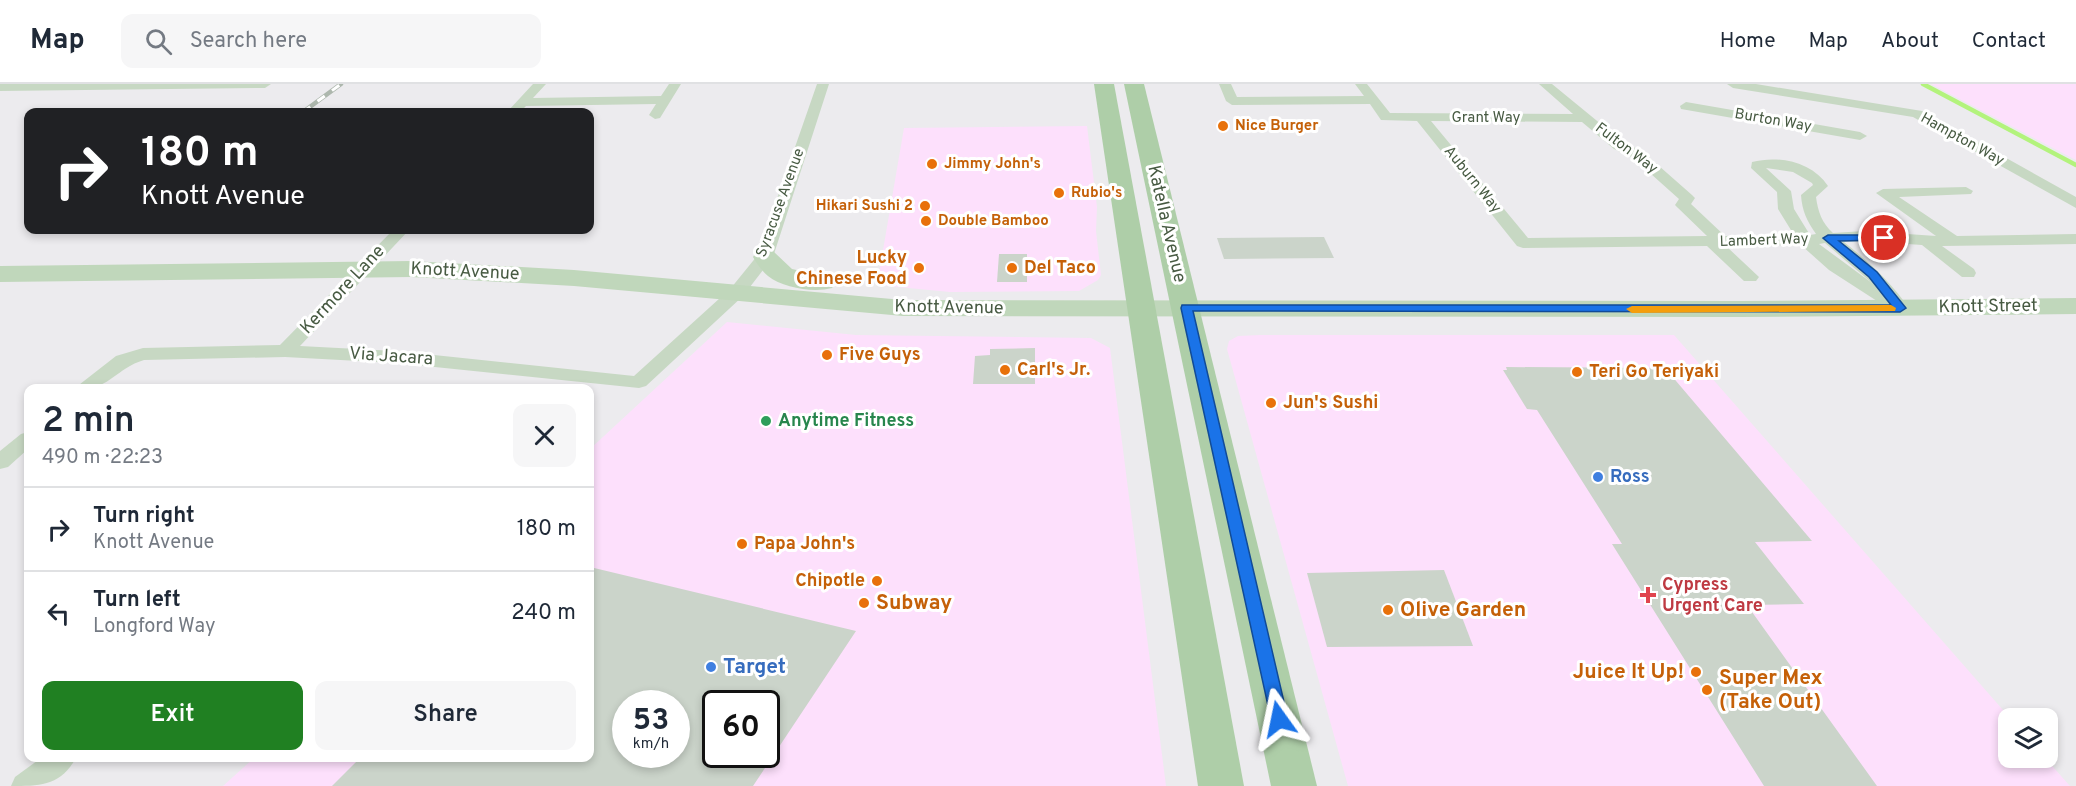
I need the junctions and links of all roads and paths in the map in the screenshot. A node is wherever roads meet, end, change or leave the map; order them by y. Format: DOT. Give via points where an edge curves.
graph roads {
  1 [pos="265,84"];
  2 [pos="540,84"];
  3 [pos="675,84"];
  4 [pos="823,84"];
  5 [pos="1134,84"];
  6 [pos="1225,84"];
  7 [pos="1361,84"];
  8 [pos="1545,84"];
  9 [pos="1733,84"];
  10 [pos="1104,86"];
  11 [pos="0,87"];
  12 [pos="665,100"];
  13 [pos="1372,100"];
  14 [pos="523,102"];
  15 [pos="1686,106"];
  16 [pos="1777,106"];
  17 [pos="517,108"];
  18 [pos="655,115"];
  19 [pos="1421,118"];
  20 [pos="1585,118"];
  21 [pos="1144,132"];
  22 [pos="1860,136"];
  23 [pos="1784,190"];
  24 [pos="1966,192"];
  25 [pos="1808,195"];
  26 [pos="2076,203"];
  27 [pos="396,234"];
  28 [pos="1828,238"];
  29 [pos="2076,239"];
  30 [pos="1806,240"];
  31 [pos="1953,240"];
  32 [pos="1717,241"];
  33 [pos="1926,241"];
  34 [pos="1523,243"];
  35 [pos="765,256"];
  36 [pos="362,270"];
  37 [pos="1968,273"];
  38 [pos="0,274"];
  39 [pos="1750,277"];
  40 [pos="737,292"];
  41 [pos="2076,306"];
  42 [pos="1143,308"];
  43 [pos="1186,308"];
  44 [pos="1900,308"];
  45 [pos="993,309"];
  46 [pos="285,351"];
  47 [pos="540,372"];
  48 [pos="639,382"];
  49 [pos="91,384"];
  50 [pos="525,384"];
  51 [pos="24,441"];
  52 [pos="0,462"];
  53 [pos="56,762"];
  54 [pos="26,786"];
  55 [pos="1221,786"];
  56 [pos="1294,786"];
  1 -- 11 [label="street"];
  2 -- 14 [label="street"];
  3 -- 12 [label="street"];
  4 -- 35 [label="street, Syracuse Avenue"];
  5 -- 21 [label="main road, Katella Avenue"];
  6 -- 13 [label="street" via="1232,101"];
  7 -- 13 [label="street"];
  8 -- 20 [label="street, Fulton Way"];
  9 -- 16 [label="street, Hampton Way"];
  10 -- 21 [label="main road" via="1119,89 1126,118"];
  10 -- 42 [label="main road, Katella Avenue"];
  12 -- 14 [label="street"];
  12 -- 18 [label="street"];
  13 -- 19 [label="street, Grant Way" via="1386,117"];
  14 -- 17 [label="street"];
  15 -- 16 [label="street, Burton Way"];
  16 -- 22 [label="street, Burton Way"];
  16 -- 26 [label="street, Hampton Way" via="1917,114"];
  19 -- 20 [label="street, Grant Way"];
  19 -- 34 [label="street, Auburn Way"];
  20 -- 32 [label="street, Fulton Way" via="1619,146 1637,154 1687,198 1683,205"];
  21 -- 43 [label="main road, Katella Avenue"];
  23 -- 25 [label="street"];
  23 -- 25 [label="street" via="1757,165 1777,164 1807,172 1821,186"];
  23 -- 30 [label="street" via="1785,207"];
  24 -- 31 [label="street" via="1883,193"];
  25 -- 28 [label="street" via="1814,222"];
  27 -- 36 [label="street, Kermore Lane"];
  28 -- 30 [label="street, Lambert Way"];
  28 -- 33 [label="street, Lambert Way" via="1864,236"];
  28 -- 44 [label="street" via="1873,274"];
  29 -- 31 [label="street, Lambert Way"];
  30 -- 32 [label="street, Lambert Way"];
  30 -- 44 [label="street" via="1847,275"];
  31 -- 33 [label="street, Lambert Way"];
  32 -- 34 [label="street, Lambert Way"];
  32 -- 39 [label="street"];
  33 -- 37 [label="street"];
  35 -- 40 [label="street, Syracuse Avenue"];
  35 -- 45 [label="main road" via="774,271 787,277"];
  36 -- 38 [label="main road, Knott Avenue"];
  36 -- 40 [label="main road, Knott Avenue" via="574,278"];
  36 -- 46 [label="street, Kermore Lane"];
  40 -- 45 [label="main road, Knott Avenue" via="903,308"];
  40 -- 48 [label="street, Syracuse Avenue"];
  41 -- 44 [label="main road, Knott Street"];
  42 -- 43 [label="main road, Knott Avenue"];
  42 -- 45 [label="main road, Knott Avenue"];
  42 -- 55 [label="main road, Katella Avenue"];
  43 -- 44 [label="main road, Knott Avenue"];
  43 -- 56 [label="main road, Katella Avenue"];
  46 -- 47 [label="street, Via Jacara" via="396,357"];
  46 -- 49 [label="street, Via Jacara" via="143,354 123,360"];
  47 -- 48 [label="street, Via Jacara"];
  47 -- 50 [label="street"];
  51 -- 52 [label="street"];
  53 -- 54 [label="street"];
}
